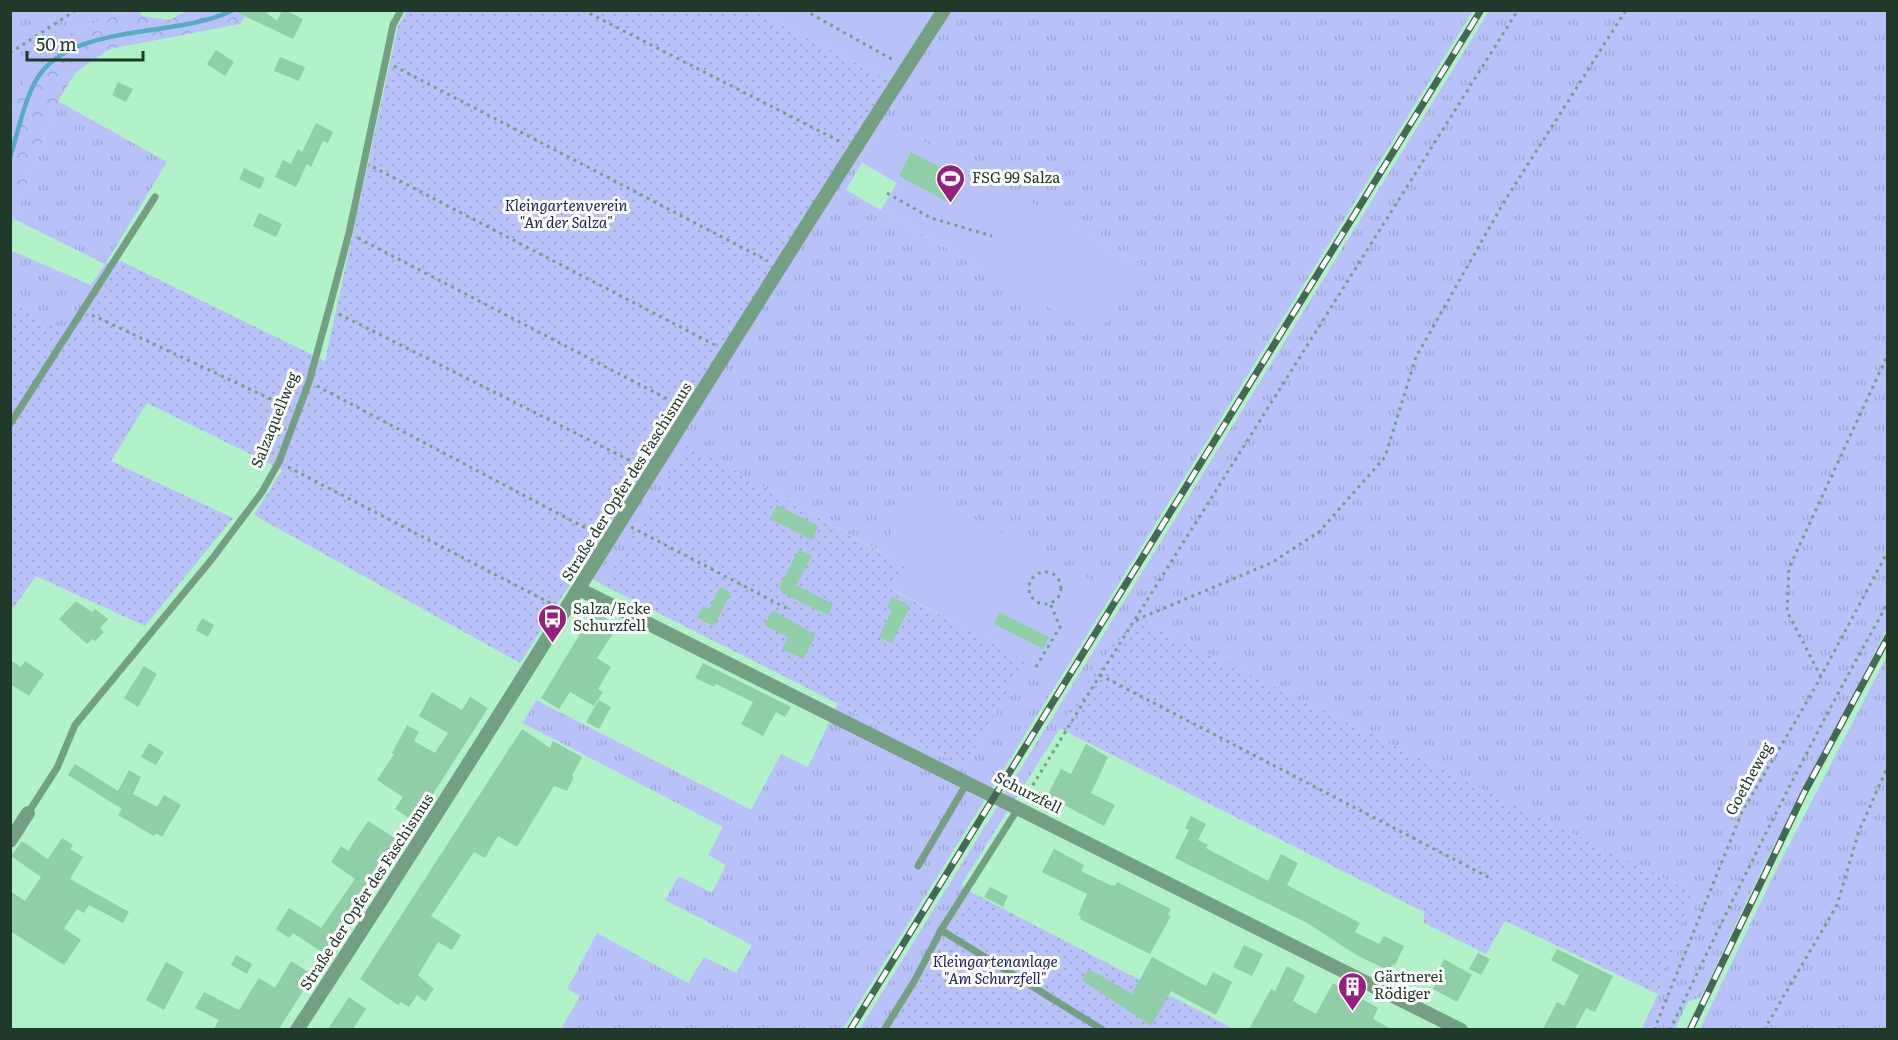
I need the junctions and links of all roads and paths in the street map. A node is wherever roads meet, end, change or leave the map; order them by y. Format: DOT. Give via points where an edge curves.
graph roads {
  1 [pos="76,10"];
  2 [pos="400,10"];
  3 [pos="583,10"];
  4 [pos="804,10"];
  5 [pos="944,10"];
  6 [pos="1518,10"];
  7 [pos="1626,10"];
  8 [pos="10,53"];
  9 [pos="384,61"];
  10 [pos="907,67"];
  11 [pos="854,149"];
  12 [pos="363,162"];
  13 [pos="887,194"];
  14 [pos="155,197"];
  15 [pos="349,234"];
  16 [pos="992,236"];
  17 [pos="781,268"];
  18 [pos="329,309"];
  19 [pos="83,310"];
  20 [pos="729,352"];
  21 [pos="1887,354"];
  22 [pos="309,382"];
  23 [pos="298,411"];
  24 [pos="692,411"];
  25 [pos="10,424"];
  26 [pos="279,462"];
  27 [pos="653,472"];
  28 [pos="621,522"];
  29 [pos="610,541"];
  30 [pos="1887,551"];
  31 [pos="579,589"];
  32 [pos="1050,603"];
  33 [pos="1887,603"];
  34 [pos="789,609"];
  35 [pos="564,610"];
  36 [pos="1134,620"];
  37 [pos="1036,667"];
  38 [pos="1100,675"];
  39 [pos="1821,677"];
  40 [pos="1887,766"];
  41 [pos="969,781"];
  42 [pos="1019,807"];
  43 [pos="28,813"];
  44 [pos="10,841"];
  45 [pos="918,866"];
  46 [pos="1490,878"];
  47 [pos="941,930"];
  48 [pos="297,1029"];
  49 [pos="884,1029"];
  50 [pos="1103,1029"];
  51 [pos="1461,1029"];
  52 [pos="1654,1029"];
  53 [pos="1670,1029"];
  54 [pos="1764,1029"];
  1 -- 8 [label="path"];
  2 -- 9 [label="lane, Salzaquellweg"];
  3 -- 11 [label="path"];
  4 -- 10 [label="path"];
  5 -- 10 [label="street, Straße der Opfer des Faschismus"];
  6 -- 36 [label="path"];
  7 -- 36 [label="path" via="1504,202 1416,357 1385,457 1319,532 1271,563"];
  9 -- 12 [label="lane, Salzaquellweg"];
  9 -- 17 [label="path"];
  10 -- 11 [label="street, Straße der Opfer des Faschismus"];
  11 -- 17 [label="street, Straße der Opfer des Faschismus"];
  12 -- 15 [label="lane, Salzaquellweg"];
  12 -- 20 [label="path"];
  13 -- 16 [label="path" via="931,218"];
  14 -- 19 [label="lane"];
  15 -- 18 [label="lane, Salzaquellweg"];
  15 -- 24 [label="path"];
  17 -- 20 [label="street, Straße der Opfer des Faschismus"];
  18 -- 22 [label="lane, Salzaquellweg"];
  18 -- 27 [label="path"];
  19 -- 23 [label="path"];
  19 -- 25 [label="lane"];
  20 -- 24 [label="street, Straße der Opfer des Faschismus"];
  21 -- 39 [label="path" via="1789,568 1787,612"];
  22 -- 23 [label="lane, Salzaquellweg"];
  22 -- 29 [label="path"];
  23 -- 26 [label="lane, Salzaquellweg"];
  24 -- 27 [label="street, Straße der Opfer des Faschismus"];
  26 -- 35 [label="path"];
  26 -- 43 [label="lane, Salzaquellweg" via="218,551 75,725 57,768"];
  27 -- 28 [label="street, Straße der Opfer des Faschismus"];
  28 -- 29 [label="street, Straße der Opfer des Faschismus"];
  28 -- 34 [label="path"];
  29 -- 31 [label="street, Straße der Opfer des Faschismus"];
  30 -- 39 [label="path, Goetheweg"];
  31 -- 35 [label="street, Straße der Opfer des Faschismus"];
  31 -- 41 [label="street, Schurzfell"];
  32 -- 32 [label="path" via="1058,597 1059,583 1049,573 1038,573 1030,581 1029,591 1034,601"];
  32 -- 37 [label="path" via="1060,627"];
  33 -- 53 [label="path" via="1802,760"];
  35 -- 48 [label="street, Straße der Opfer des Faschismus" via="407,862"];
  36 -- 38 [label="path"];
  38 -- 42 [label="path"];
  38 -- 46 [label="path"];
  39 -- 52 [label="path, Goetheweg" via="1742,812"];
  40 -- 54 [label="path" via="1859,831 1838,905"];
  41 -- 42 [label="street, Schurzfell"];
  41 -- 45 [label="lane"];
  42 -- 47 [label="lane"];
  42 -- 51 [label="street, Schurzfell"];
  43 -- 44 [label="street, Salzaquellweg"];
  47 -- 49 [label="lane"];
  47 -- 50 [label="lane"];
}
